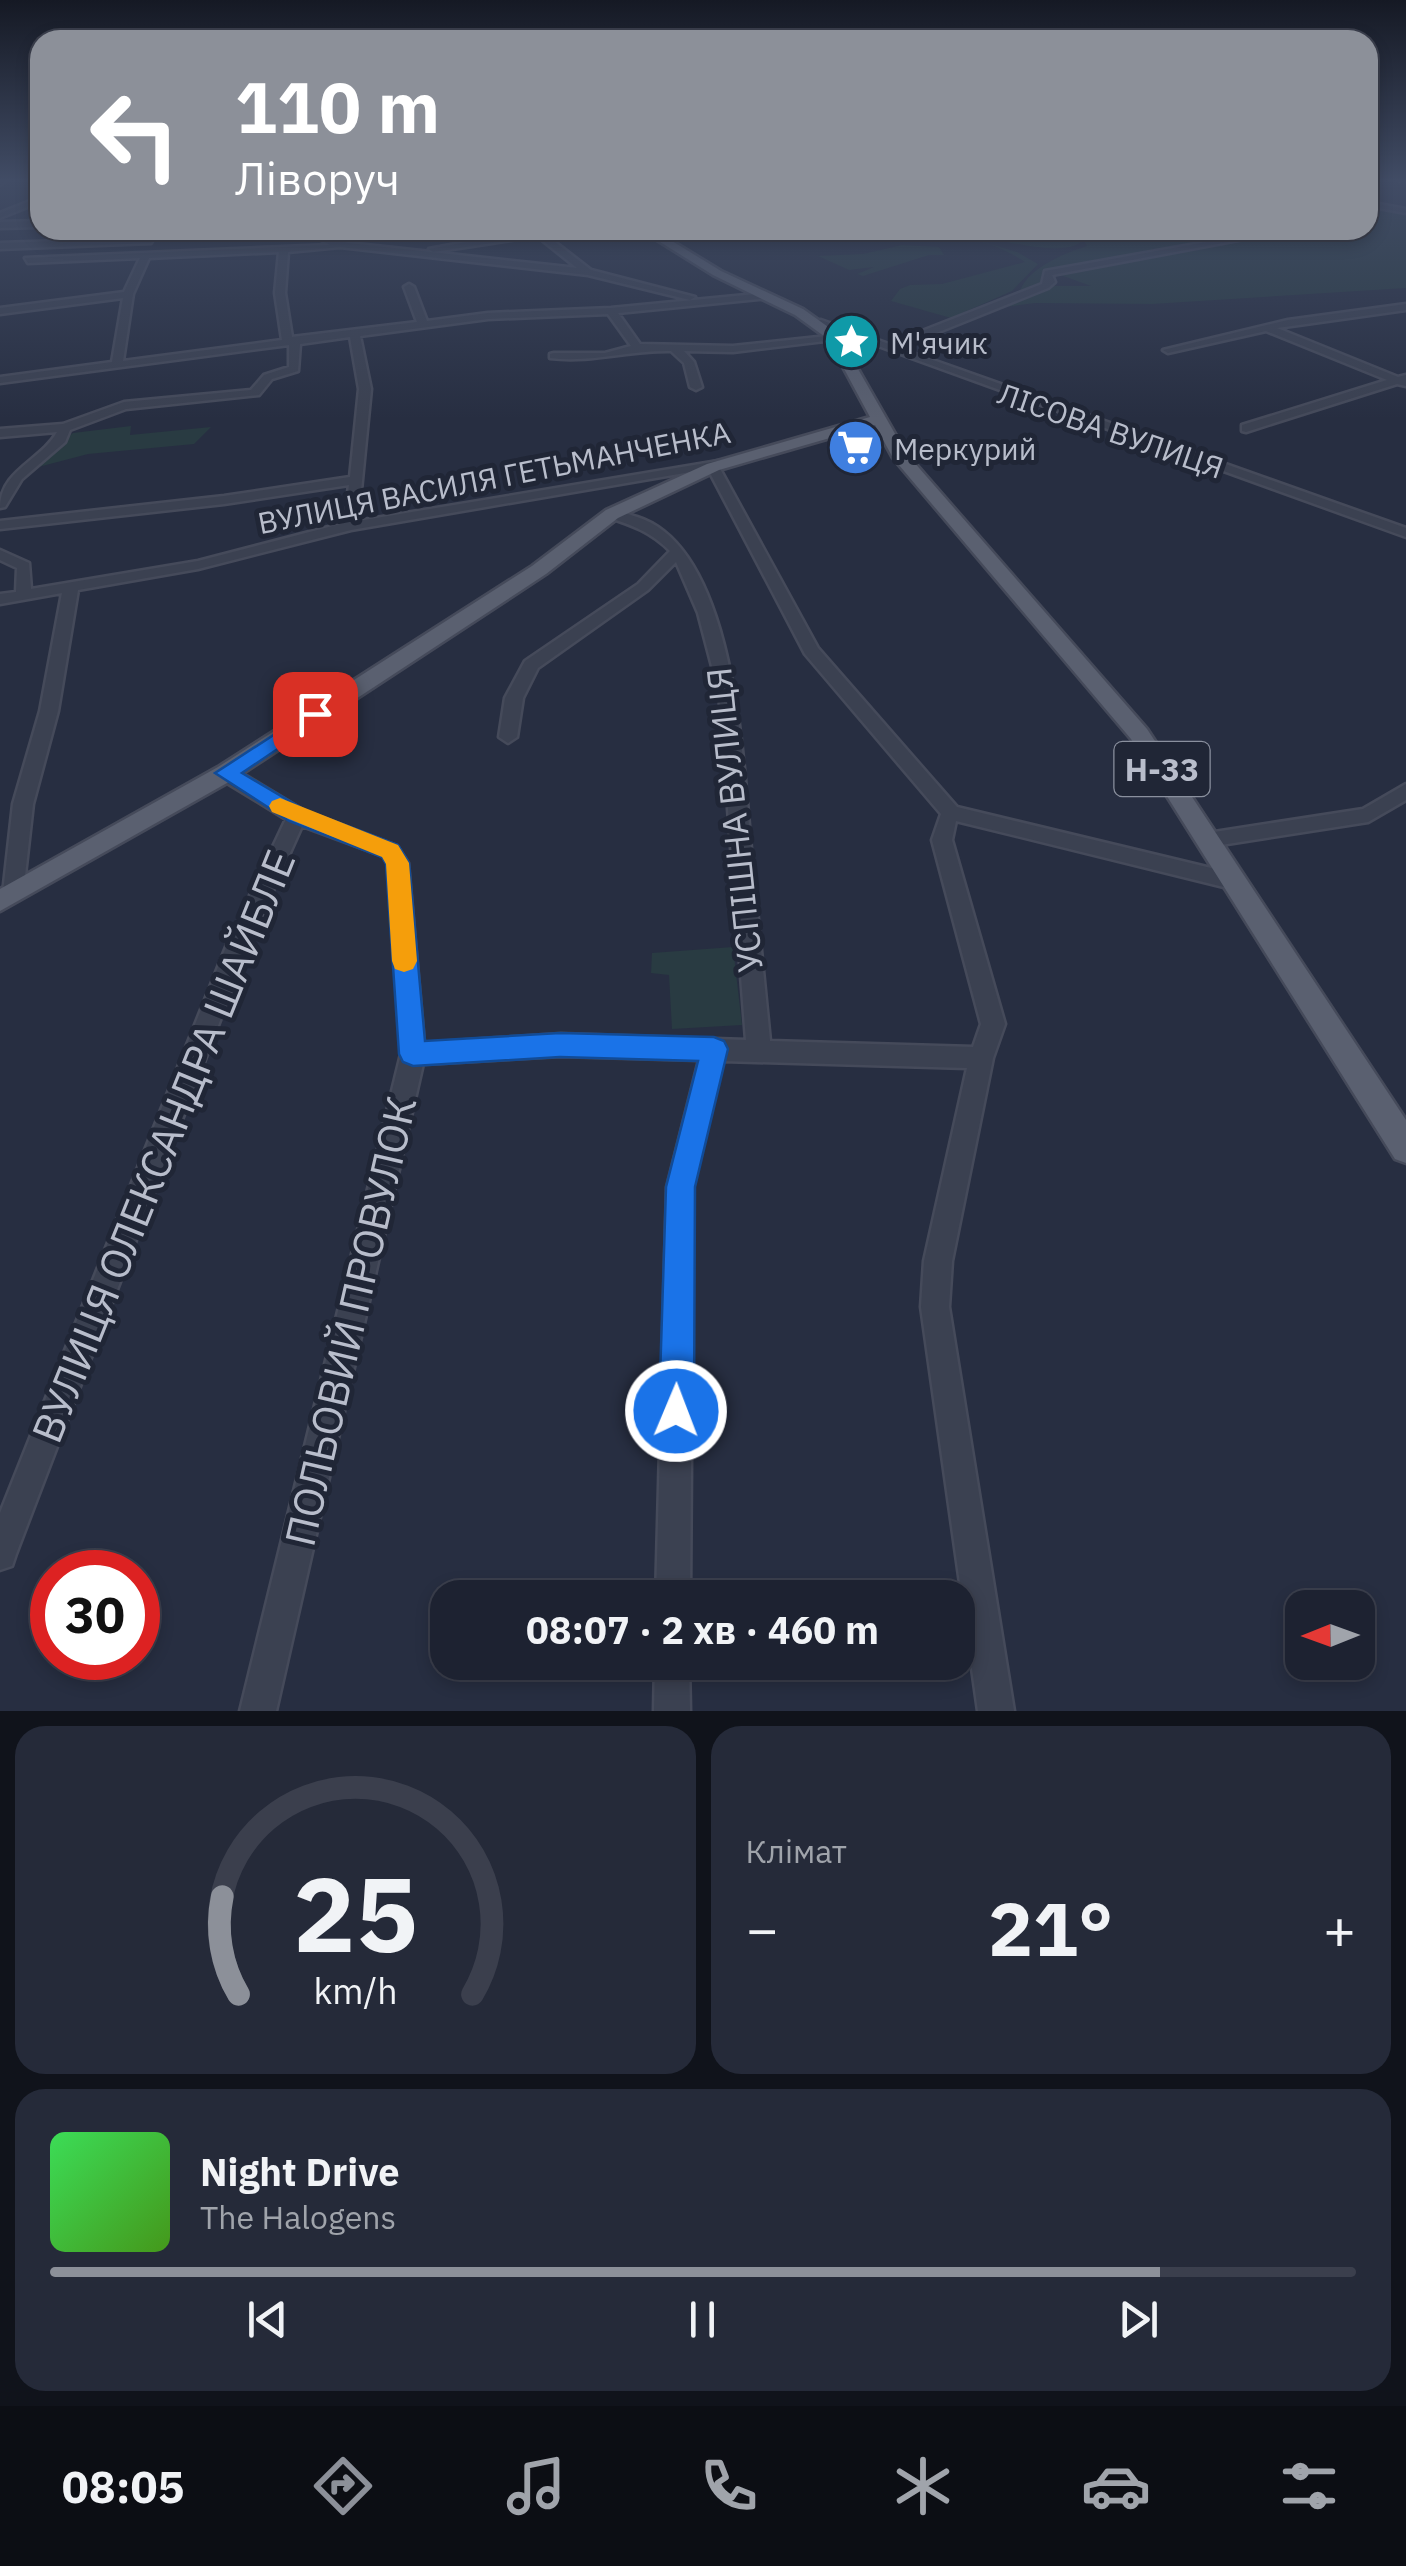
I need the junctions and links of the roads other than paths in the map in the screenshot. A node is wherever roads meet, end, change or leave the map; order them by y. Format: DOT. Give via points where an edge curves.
graph roads {
  1 [pos="28,260"];
  2 [pos="31,260"];
  3 [pos="143,260"];
  4 [pos="283,260"];
  5 [pos="470,260"];
  6 [pos="572,260"];
  7 [pos="695,260"];
  8 [pos="1117,260"];
  9 [pos="588,272"];
  10 [pos="409,288"];
  11 [pos="128,294"];
  12 [pos="766,296"];
  13 [pos="706,303"];
  14 [pos="1406,307"];
  15 [pos="0,311"];
  16 [pos="612,311"];
  17 [pos="818,322"];
  18 [pos="423,324"];
  19 [pos="1267,328"];
  20 [pos="355,332"];
  21 [pos="833,337"];
  22 [pos="291,339"];
  23 [pos="637,347"];
  24 [pos="674,348"];
  25 [pos="888,348"];
  26 [pos="1168,350"];
  27 [pos="554,356"];
  28 [pos="117,362"];
  29 [pos="0,380"];
  30 [pos="1404,381"];
  31 [pos="696,388"];
  32 [pos="878,419"];
  33 [pos="65,428"];
  34 [pos="1246,428"];
  35 [pos="0,433"];
  36 [pos="722,464"];
  37 [pos="353,480"];
  38 [pos="0,504"];
  39 [pos="612,514"];
  40 [pos="1406,516"];
  41 [pos="1382,524"];
  42 [pos="0,525"];
  43 [pos="351,526"];
  44 [pos="1406,533"];
  45 [pos="678,551"];
  46 [pos="0,554"];
  47 [pos="71,586"];
  48 [pos="23,594"];
  49 [pos="0,599"];
  50 [pos="508,737"];
  51 [pos="226,773"];
  52 [pos="1406,791"];
  53 [pos="951,813"];
  54 [pos="297,816"];
  55 [pos="1208,840"];
  56 [pos="1236,882"];
  57 [pos="6,897"];
  58 [pos="714,1049"];
  59 [pos="759,1053"];
  60 [pos="413,1054"];
  61 [pos="981,1058"];
  62 [pos="1406,1148"];
  63 [pos="0,1554"];
  64 [pos="674,1580"];
  65 [pos="672,1680"];
  66 [pos="258,1711"];
  67 [pos="672,1711"];
  68 [pos="996,1711"];
  1 -- 2 [label="street"];
  3 -- 11 [label="street"];
  4 -- 22 [label="street" via="280,316"];
  5 -- 9 [label="street"];
  6 -- 9 [label="street"];
  7 -- 12 [label="main road, Н-33"];
  8 -- 25 [label="street" via="1048,272 1045,286"];
  9 -- 13 [label="street"];
  10 -- 18 [label="street"];
  11 -- 15 [label="street"];
  11 -- 28 [label="street"];
  12 -- 13 [label="street"];
  12 -- 17 [label="main road, Н-33"];
  13 -- 16 [label="street"];
  14 -- 19 [label="street"];
  16 -- 18 [label="street"];
  16 -- 23 [label="street"];
  17 -- 21 [label="main road, Н-33"];
  17 -- 25 [label="street, ЛІСОВА ВУЛИЦЯ"];
  18 -- 20 [label="street"];
  19 -- 26 [label="street"];
  19 -- 30 [label="street"];
  20 -- 22 [label="street"];
  20 -- 37 [label="street" via="365,389"];
  21 -- 24 [label="street" via="733,349"];
  21 -- 32 [label="main road, Н-33"];
  22 -- 28 [label="street"];
  22 -- 33 [label="street" via="294,369 268,378 255,392 124,406"];
  23 -- 24 [label="street"];
  23 -- 27 [label="street" via="606,356"];
  24 -- 31 [label="street" via="690,362"];
  25 -- 41 [label="street, ЛІСОВА ВУЛИЦЯ"];
  28 -- 29 [label="street"];
  30 -- 34 [label="street"];
  32 -- 36 [label="main road, ВУЛИЦЯ ВАСИЛЯ ГЕТЬМАНЧЕНКА"];
  32 -- 55 [label="main road, Н-33" via="910,468 1108,693"];
  33 -- 35 [label="street"];
  33 -- 38 [label="street" via="16,476"];
  36 -- 39 [label="main road"];
  36 -- 43 [label="street, ВУЛИЦЯ ВАСИЛЯ ГЕТЬМАНЧЕНКА"];
  36 -- 53 [label="street" via="812,650"];
  37 -- 42 [label="street"];
  37 -- 43 [label="street"];
  39 -- 45 [label="street, УСПІШНА ВУЛИЦЯ" via="644,524"];
  39 -- 51 [label="main road" via="539,570"];
  40 -- 41 [label="street"];
  41 -- 44 [label="street, ЛІСОВА ВУЛИЦЯ"];
  43 -- 47 [label="street, ВУЛИЦЯ ВАСИЛЯ ГЕТЬМАНЧЕНКА" via="198,565"];
  45 -- 50 [label="street" via="643,587 531,665 514,698"];
  45 -- 59 [label="street, УСПІШНА ВУЛИЦЯ" via="706,613 728,692"];
  46 -- 48 [label="street" via="24,566"];
  47 -- 48 [label="street, ВУЛИЦЯ ВАСИЛЯ ГЕТЬМАНЧЕНКА"];
  47 -- 57 [label="street"];
  48 -- 49 [label="street, ВУЛИЦЯ ВАСИЛЯ ГЕТЬМАНЧЕНКА"];
  51 -- 54 [label="street, ВУЛИЦЯ ОЛЕКСАНДРА ШАЙБЛЕ"];
  51 -- 57 [label="main road"];
  52 -- 55 [label="street" via="1368,815"];
  53 -- 56 [label="street"];
  53 -- 61 [label="street" via="942,840 993,1024"];
  54 -- 60 [label="street, ПОЛЬОВИЙ ПРОВУЛОК" via="390,851 398,863"];
  54 -- 63 [label="street, ВУЛИЦЯ ОЛЕКСАНДРА ШАЙБЛЕ" via="239,942"];
  55 -- 56 [label="main road, Н-33"];
  56 -- 62 [label="main road, Н-33"];
  58 -- 59 [label="street"];
  58 -- 60 [label="street" via="560,1045"];
  58 -- 64 [label="street" via="680,1187"];
  59 -- 61 [label="street"];
  60 -- 66 [label="street, ПОЛЬОВИЙ ПРОВУЛОК"];
  61 -- 68 [label="street" via="934,1307"];
  65 -- 67 [label="street"];
}
